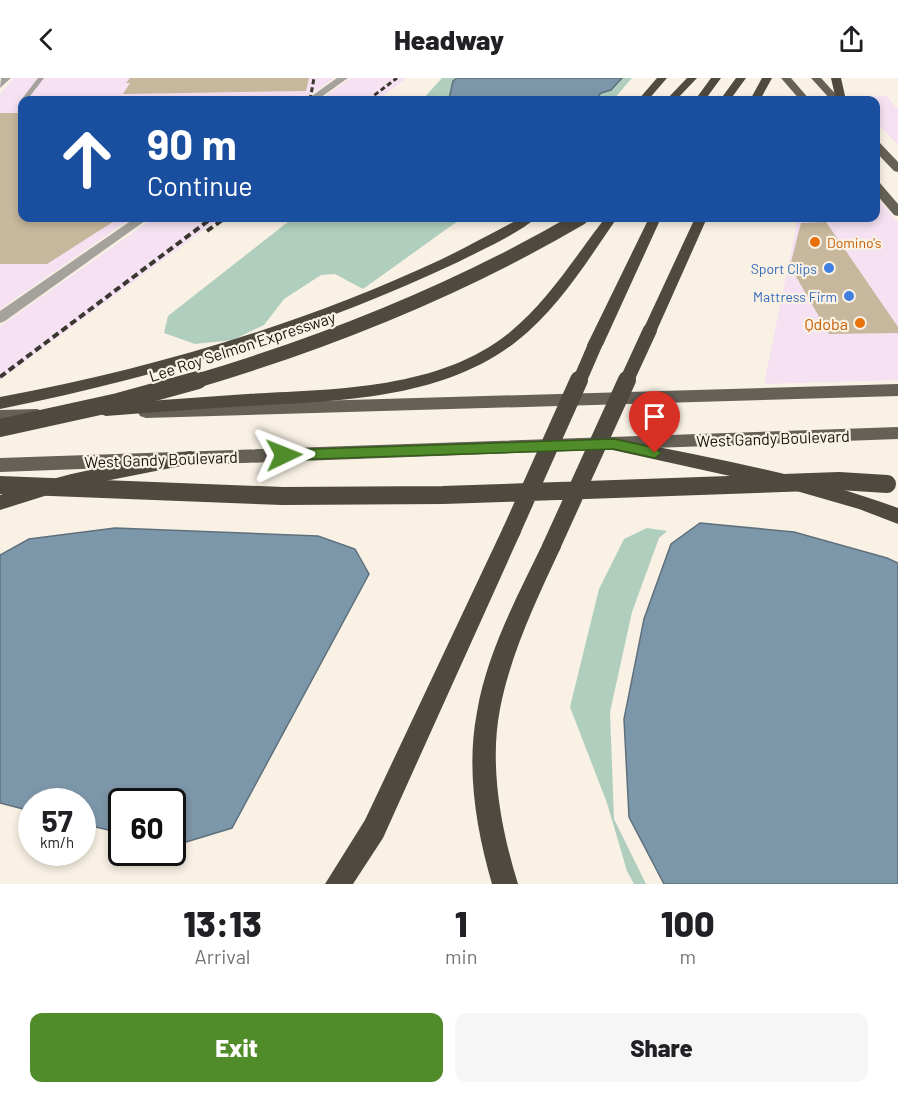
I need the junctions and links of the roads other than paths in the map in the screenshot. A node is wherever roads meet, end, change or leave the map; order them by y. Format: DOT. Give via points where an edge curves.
graph roads {
  1 [pos="6,78"];
  2 [pos="41,78"];
  3 [pos="343,78"];
  4 [pos="662,78"];
  5 [pos="692,78"];
  6 [pos="716,78"];
  7 [pos="720,78"];
  8 [pos="741,78"];
  9 [pos="767,78"];
  10 [pos="786,78"];
  11 [pos="816,78"];
  12 [pos="836,78"];
  13 [pos="0,86"];
  14 [pos="27,96"];
  15 [pos="317,96"];
  16 [pos="646,96"];
  17 [pos="675,96"];
  18 [pos="703,96"];
  19 [pos="712,96"];
  20 [pos="728,96"];
  21 [pos="757,96"];
  22 [pos="802,96"];
  23 [pos="832,96"];
  24 [pos="840,96"];
  25 [pos="880,149"];
  26 [pos="898,169"];
  27 [pos="880,191"];
  28 [pos="898,212"];
  29 [pos="137,222"];
  30 [pos="519,222"];
  31 [pos="574,222"];
  32 [pos="608,222"];
  33 [pos="653,222"];
  34 [pos="699,222"];
  35 [pos="0,318"];
  36 [pos="898,390"];
  37 [pos="0,403"];
  38 [pos="25,415"];
  39 [pos="0,416"];
  40 [pos="0,428"];
  41 [pos="898,433"];
  42 [pos="614,444"];
  43 [pos="190,459"];
  44 [pos="0,465"];
  45 [pos="0,485"];
  46 [pos="893,485"];
  47 [pos="0,503"];
  48 [pos="898,516"];
  49 [pos="338,884"];
  50 [pos="505,884"];
  1 -- 13 [label="street"];
  2 -- 14 [label="lane"];
  3 -- 15 [label="street"];
  4 -- 16 [label="highway"];
  5 -- 17 [label="highway"];
  6 -- 18 [label="highway"];
  7 -- 19 [label="highway"];
  8 -- 20 [label="highway"];
  9 -- 21 [label="highway"];
  10 -- 22 [label="main road"];
  11 -- 23 [label="main road"];
  12 -- 24 [label="highway"];
  25 -- 26 [label="main road"];
  27 -- 28 [label="main road"];
  29 -- 35 [label="street"];
  30 -- 37 [label="highway, Lee Roy Selmon Expressway" via="425,272 262,334 101,382"];
  31 -- 40 [label="highway, Lee Roy Selmon Expressway, bridge" via="442,290 305,347 158,392"];
  32 -- 38 [label="highway" via="527,324 500,347 430,378 351,393"];
  33 -- 49 [label="highway, bridge" via="374,829"];
  34 -- 50 [label="highway, bridge" via="500,666 488,712 485,765 490,820"];
  36 -- 38 [label="main road"];
  38 -- 39 [label="main road"];
  41 -- 42 [label="main road, West Gandy Boulevard"];
  42 -- 43 [label="main road, West Gandy Boulevard"];
  42 -- 48 [label="highway" via="809,488"];
  43 -- 44 [label="main road, West Gandy Boulevard"];
  43 -- 47 [label="highway" via="74,479"];
  45 -- 46 [label="highway, bridge" via="294,496 705,488 839,481"];
}
